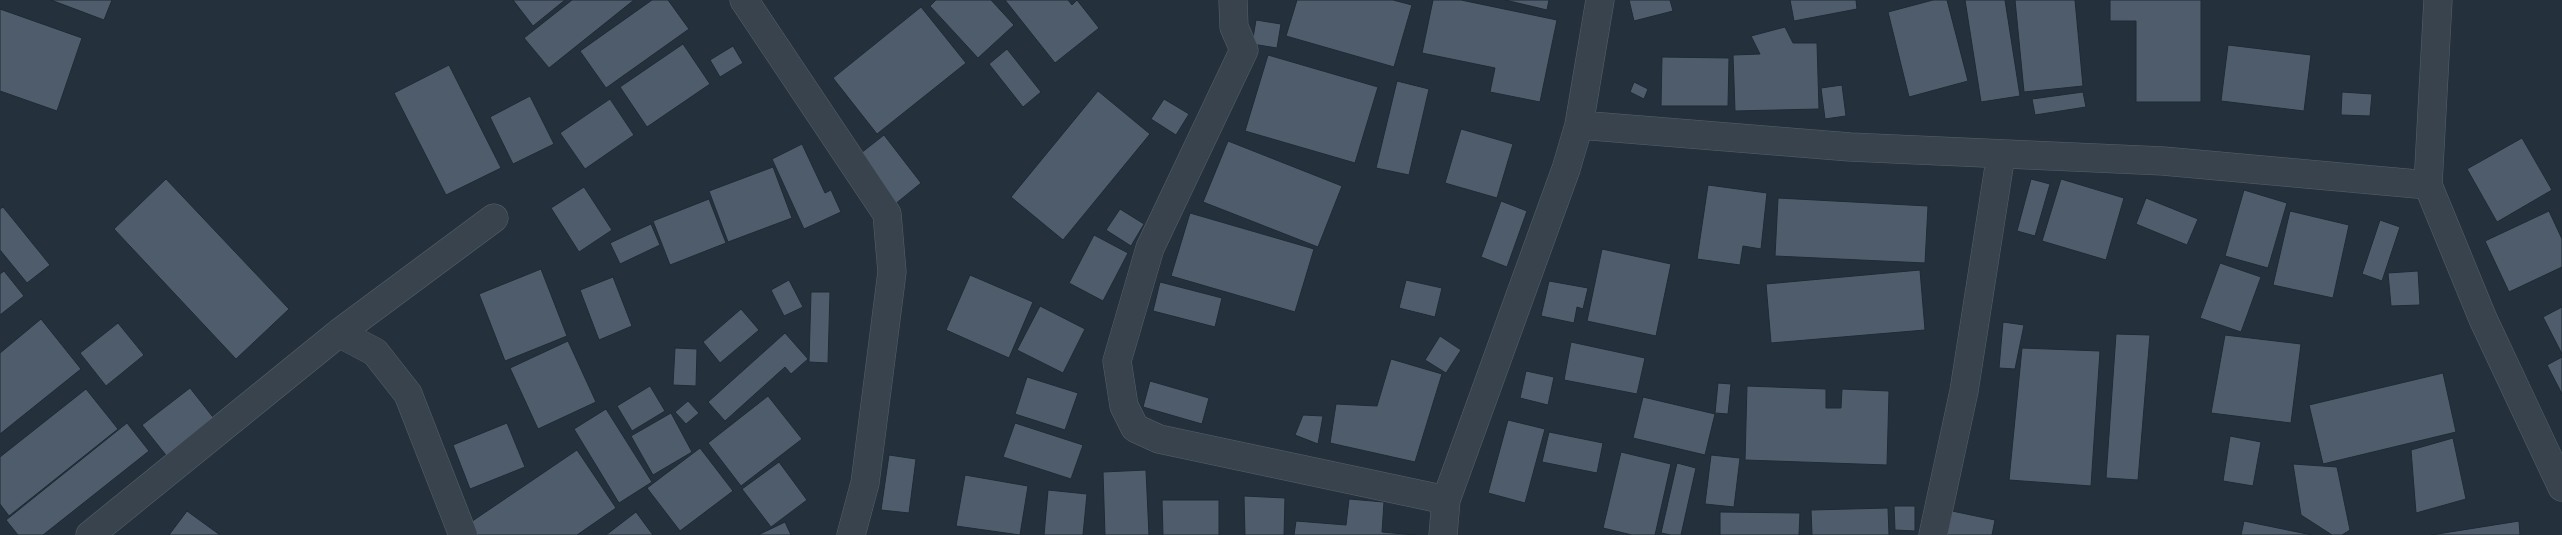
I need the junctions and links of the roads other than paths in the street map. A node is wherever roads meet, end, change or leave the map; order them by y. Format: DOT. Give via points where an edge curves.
graph roads {
  1 [pos="744,0"];
  2 [pos="1233,0"];
  3 [pos="1600,0"];
  4 [pos="2438,0"];
  5 [pos="1579,125"];
  6 [pos="2001,154"];
  7 [pos="2428,185"];
  8 [pos="494,218"];
  9 [pos="339,333"];
  10 [pos="2562,487"];
  11 [pos="1446,500"];
  12 [pos="90,535"];
  13 [pos="463,535"];
  14 [pos="850,535"];
  15 [pos="1443,535"];
  16 [pos="1933,535"];
  1 -- 14 [label="street" via="887,214 892,272 864,483"];
  2 -- 11 [label="street" via="1234,27 1244,50 1150,248 1117,360 1124,406 1135,428 1159,439"];
  3 -- 5 [label="street"];
  4 -- 7 [label="street"];
  5 -- 6 [label="street" via="1850,147"];
  5 -- 11 [label="street"];
  6 -- 7 [label="street" via="2163,161"];
  6 -- 16 [label="street" via="1964,391"];
  7 -- 10 [label="street" via="2483,319"];
  8 -- 9 [label="street"];
  9 -- 12 [label="street"];
  9 -- 13 [label="street" via="375,352 408,394"];
  11 -- 15 [label="street"];
}
